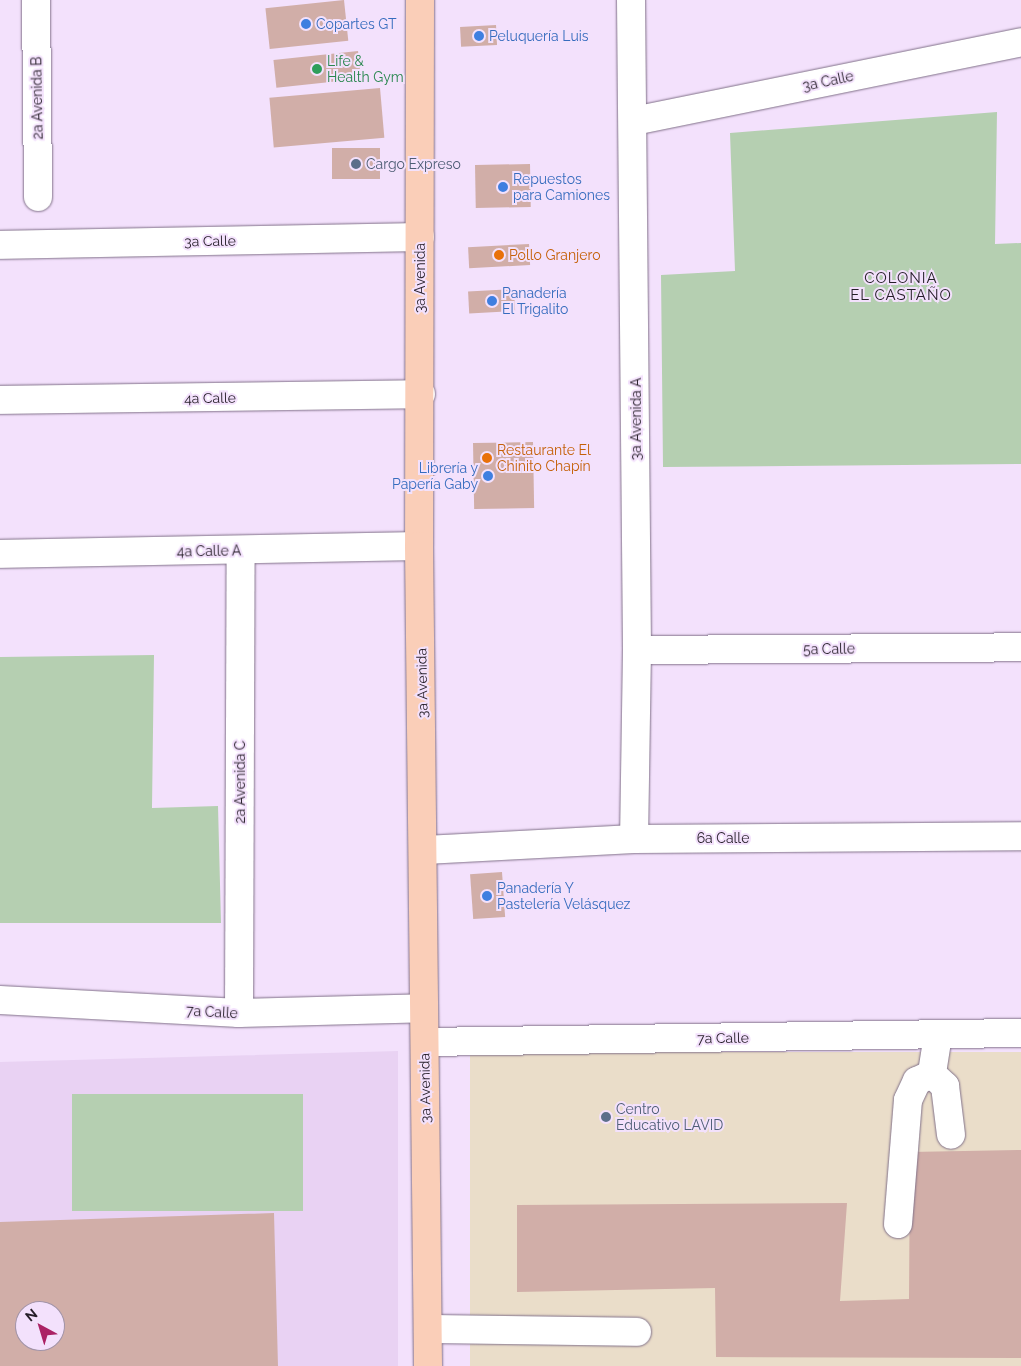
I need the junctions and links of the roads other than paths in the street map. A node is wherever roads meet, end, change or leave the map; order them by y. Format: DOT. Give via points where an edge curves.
graph roads {
  1 [pos="36,0"];
  2 [pos="420,0"];
  3 [pos="631,0"];
  4 [pos="1021,42"];
  5 [pos="634,121"];
  6 [pos="38,197"];
  7 [pos="420,237"];
  8 [pos="0,245"];
  9 [pos="420,394"];
  10 [pos="0,400"];
  11 [pos="419,546"];
  12 [pos="241,550"];
  13 [pos="0,554"];
  14 [pos="1021,647"];
  15 [pos="638,650"];
  16 [pos="1021,836"];
  17 [pos="634,838"];
  18 [pos="425,850"];
  19 [pos="0,1000"];
  20 [pos="424,1008"];
  21 [pos="240,1013"];
  22 [pos="1021,1033"];
  23 [pos="938,1034"];
  24 [pos="425,1042"];
  25 [pos="932,1074"];
  26 [pos="951,1135"];
  27 [pos="898,1224"];
  28 [pos="428,1329"];
  29 [pos="637,1332"];
  30 [pos="428,1366"];
  1 -- 6 [label="street, 2a Avenida B"];
  2 -- 7 [label="main road, 3a Avenida"];
  3 -- 5 [label="street, 3a Avenida A"];
  4 -- 5 [label="street, 3a Calle"];
  5 -- 15 [label="street, 3a Avenida A"];
  7 -- 8 [label="street, 3a Calle"];
  7 -- 9 [label="main road, 3a Avenida"];
  9 -- 10 [label="street, 4a Calle"];
  9 -- 11 [label="main road, 3a Avenida"];
  11 -- 12 [label="street, 4a Calle A"];
  11 -- 18 [label="main road, 3a Avenida"];
  12 -- 13 [label="street, 4a Calle A"];
  12 -- 21 [label="street, 2a Avenida C"];
  14 -- 15 [label="street, 5a Calle"];
  15 -- 17 [label="street, 3a Avenida A"];
  16 -- 17 [label="street, 6a Calle"];
  17 -- 18 [label="street, 6a Calle"];
  18 -- 20 [label="main road, 3a Avenida"];
  19 -- 21 [label="street, 7a Calle"];
  20 -- 21 [label="street, 7a Calle"];
  20 -- 24 [label="main road, 3a Avenida"];
  22 -- 23 [label="street, 7a Calle"];
  23 -- 24 [label="street, 7a Calle"];
  23 -- 25 [label="street"];
  24 -- 28 [label="main road, 3a Avenida"];
  25 -- 26 [label="street" via="945,1086"];
  25 -- 27 [label="street" via="917,1081 908,1100"];
  28 -- 29 [label="street"];
  28 -- 30 [label="main road, 3a Avenida"];
}
